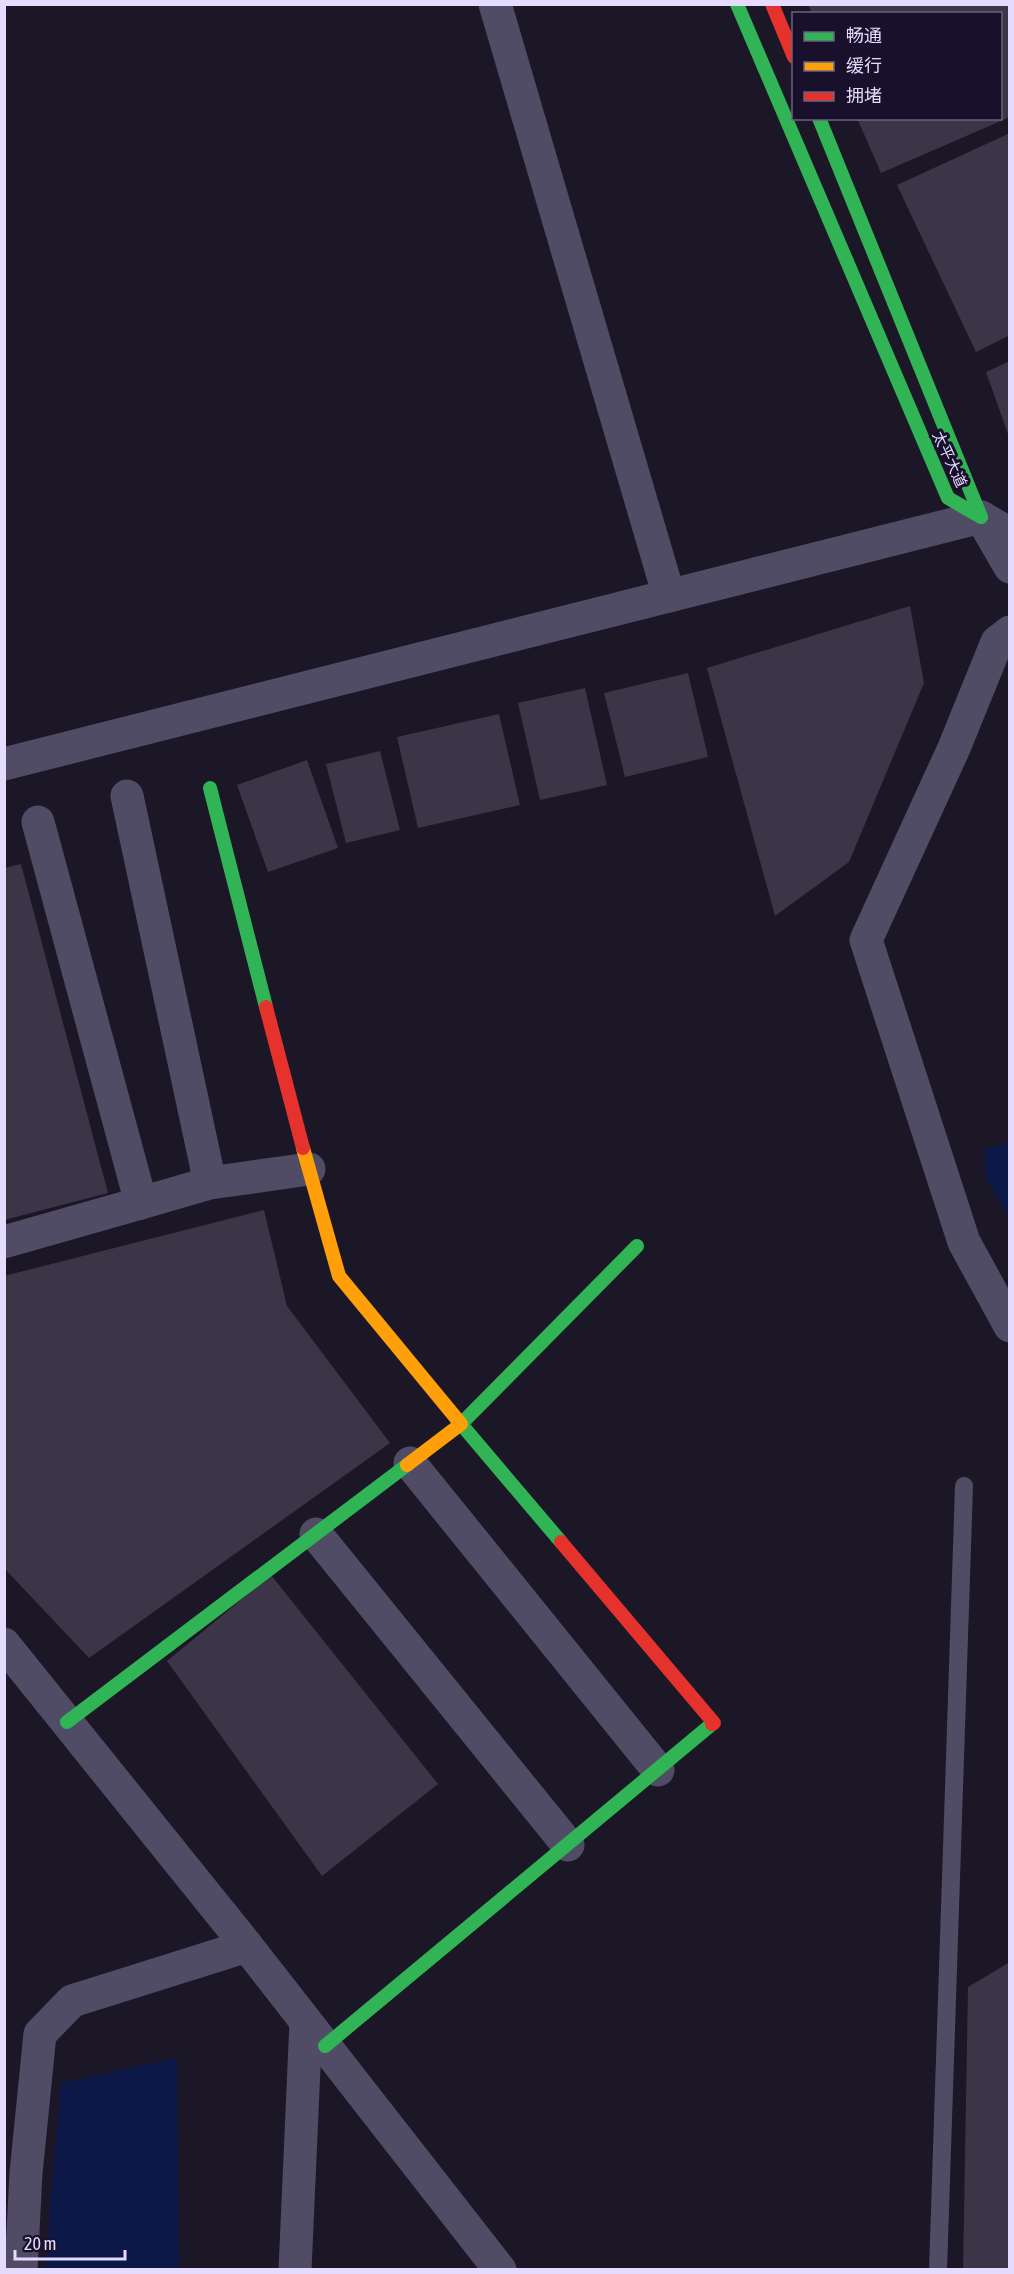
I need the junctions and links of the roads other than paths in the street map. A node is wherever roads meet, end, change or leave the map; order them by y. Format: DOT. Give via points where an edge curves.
graph roads {
  1 [pos="495,4"];
  2 [pos="737,4"];
  3 [pos="772,4"];
  4 [pos="792,52"];
  5 [pos="820,120"];
  6 [pos="981,517"];
  7 [pos="1010,534"];
  8 [pos="1010,567"];
  9 [pos="669,596"];
  10 [pos="1010,632"];
  11 [pos="4,764"];
  12 [pos="210,788"];
  13 [pos="127,796"];
  14 [pos="38,822"];
  15 [pos="309,1169"];
  16 [pos="210,1183"];
  17 [pos="141,1203"];
  18 [pos="4,1242"];
  19 [pos="637,1246"];
  20 [pos="1010,1326"];
  21 [pos="461,1424"];
  22 [pos="410,1463"];
  23 [pos="964,1486"];
  24 [pos="316,1534"];
  25 [pos="4,1644"];
  26 [pos="67,1722"];
  27 [pos="658,1770"];
  28 [pos="568,1845"];
  29 [pos="247,1946"];
  30 [pos="315,2034"];
  31 [pos="21,2270"];
  32 [pos="295,2270"];
  33 [pos="500,2270"];
  34 [pos="938,2270"];
  1 -- 9 [label="street"];
  2 -- 6 [label="street, 太平大道" via="948,498"];
  3 -- 4 [label="street"];
  5 -- 6 [label="street, 太平大道"];
  6 -- 7 [label="street"];
  6 -- 8 [label="street"];
  6 -- 9 [label="street"];
  9 -- 11 [label="street"];
  10 -- 20 [label="street" via="997,642 954,748 866,940 964,1242"];
  12 -- 15 [label="street"];
  13 -- 16 [label="street"];
  14 -- 17 [label="street"];
  15 -- 16 [label="street"];
  15 -- 21 [label="street" via="339,1276"];
  16 -- 17 [label="street"];
  17 -- 18 [label="street"];
  19 -- 21 [label="street"];
  21 -- 22 [label="street"];
  21 -- 27 [label="street" via="714,1723"];
  22 -- 24 [label="street"];
  22 -- 27 [label="street"];
  23 -- 34 [label="lane"];
  24 -- 26 [label="street"];
  24 -- 28 [label="street"];
  25 -- 26 [label="street"];
  26 -- 29 [label="street"];
  27 -- 28 [label="street"];
  28 -- 30 [label="street"];
  29 -- 30 [label="street"];
  29 -- 31 [label="street" via="72,2001 40,2034"];
  30 -- 32 [label="street"];
  30 -- 33 [label="street"];
}
